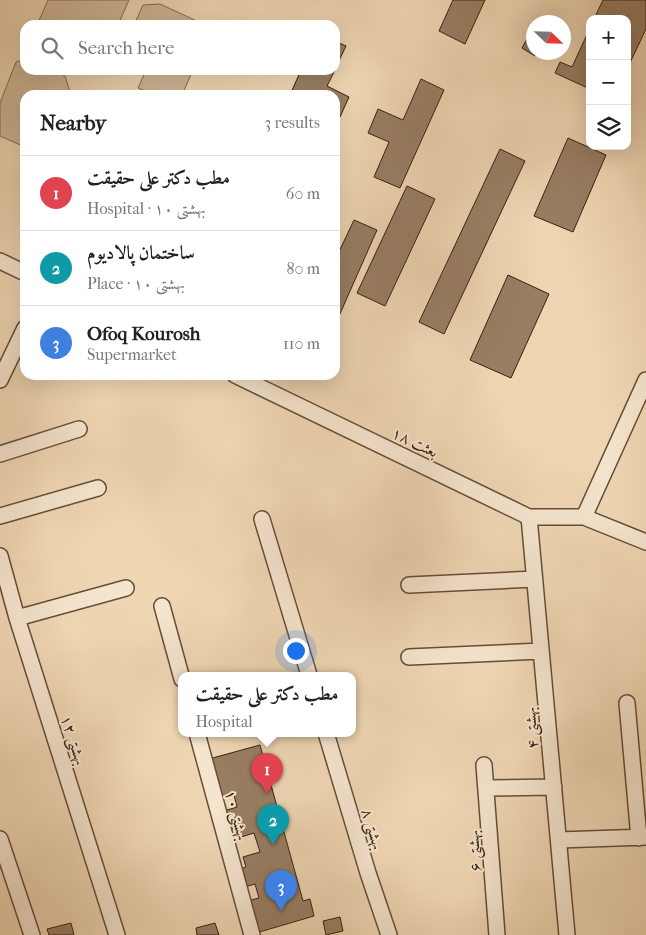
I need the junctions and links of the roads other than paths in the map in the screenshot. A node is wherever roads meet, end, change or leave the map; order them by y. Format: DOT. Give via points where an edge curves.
graph roads {
  1 [pos="0,261"];
  2 [pos="20,271"];
  3 [pos="20,338"];
  4 [pos="0,380"];
  5 [pos="245,380"];
  6 [pos="646,380"];
  7 [pos="79,428"];
  8 [pos="0,454"];
  9 [pos="98,488"];
  10 [pos="0,516"];
  11 [pos="529,517"];
  12 [pos="584,517"];
  13 [pos="262,519"];
  14 [pos="646,542"];
  15 [pos="0,556"];
  16 [pos="534,580"];
  17 [pos="408,585"];
  18 [pos="126,588"];
  19 [pos="162,606"];
  20 [pos="17,618"];
  21 [pos="541,651"];
  22 [pos="409,657"];
  23 [pos="180,672"];
  24 [pos="308,672"];
  25 [pos="627,703"];
  26 [pos="198,737"];
  27 [pos="327,737"];
  28 [pos="484,765"];
  29 [pos="554,787"];
  30 [pos="487,788"];
  31 [pos="642,837"];
  32 [pos="0,839"];
  33 [pos="559,840"];
  34 [pos="32,935"];
  35 [pos="117,935"];
  36 [pos="252,935"];
  37 [pos="389,935"];
  38 [pos="497,935"];
  39 [pos="567,935"];
  1 -- 2 [label="street"];
  3 -- 4 [label="street"];
  5 -- 11 [label="street, بعثت ۱۸"];
  6 -- 12 [label="street"];
  7 -- 8 [label="street"];
  9 -- 10 [label="street"];
  11 -- 12 [label="street, بعثت ۱۸"];
  11 -- 16 [label="street, ۴ بهشتی"];
  12 -- 14 [label="street"];
  13 -- 24 [label="street"];
  15 -- 20 [label="street, ۱۲ بهشتی"];
  16 -- 17 [label="street"];
  16 -- 21 [label="street, ۴ بهشتی"];
  18 -- 20 [label="street"];
  19 -- 23 [label="street"];
  20 -- 35 [label="street, ۱۲ بهشتی"];
  21 -- 22 [label="street"];
  21 -- 29 [label="street, ۴ بهشتی"];
  25 -- 31 [label="street"];
  26 -- 36 [label="street, ۱۰ بهشتی"];
  27 -- 37 [label="street, ۸ بهشتی"];
  28 -- 30 [label="street, ۶ بهشتی"];
  29 -- 30 [label="street"];
  29 -- 33 [label="street, ۴ بهشتی"];
  30 -- 38 [label="street, ۶ بهشتی"];
  31 -- 33 [label="street"];
  32 -- 34 [label="street"];
  33 -- 39 [label="street, ۴ بهشتی"];
}
